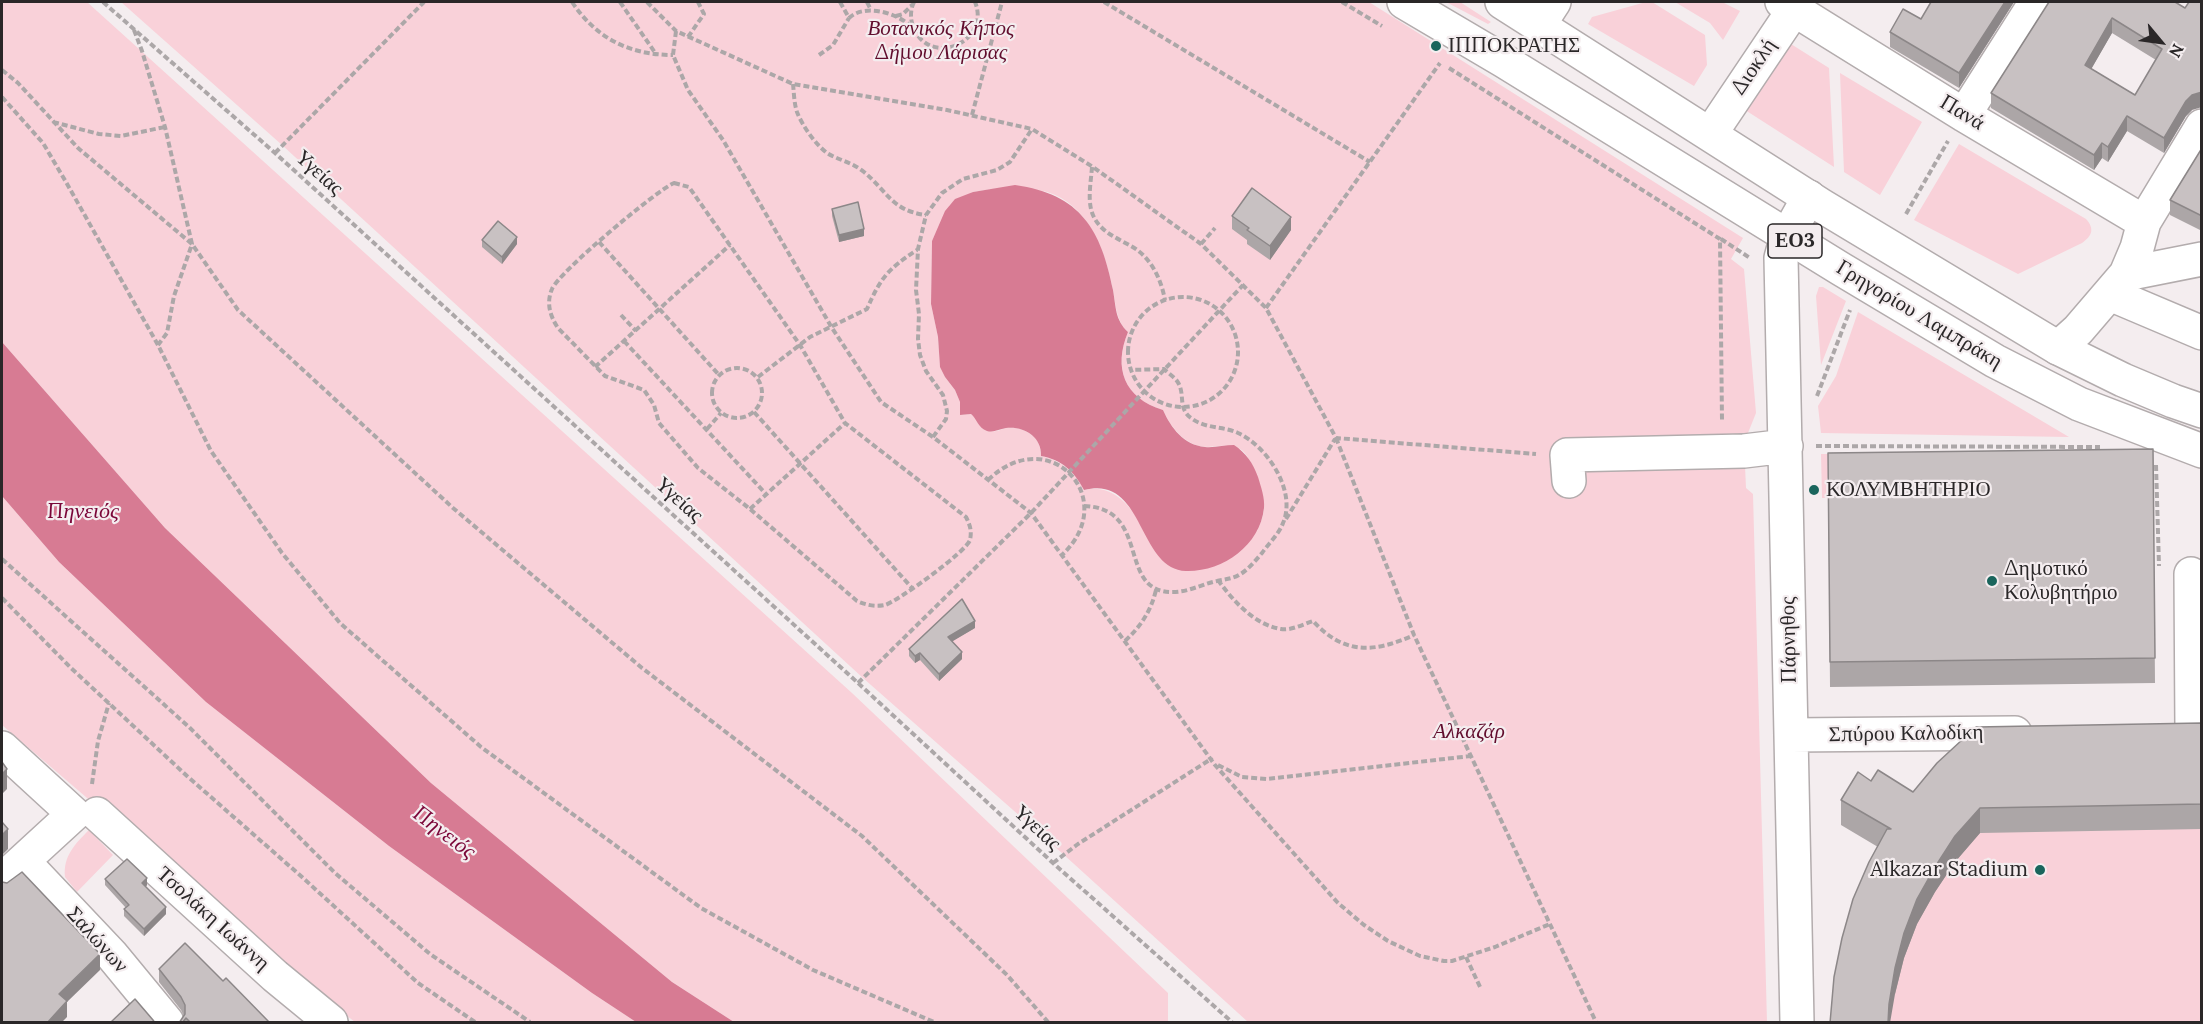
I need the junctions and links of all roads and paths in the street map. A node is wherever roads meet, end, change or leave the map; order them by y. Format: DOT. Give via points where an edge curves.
graph roads {
  1 [pos="103,2"];
  2 [pos="424,2"];
  3 [pos="572,2"];
  4 [pos="620,2"];
  5 [pos="647,2"];
  6 [pos="699,2"];
  7 [pos="840,2"];
  8 [pos="867,2"];
  9 [pos="975,2"];
  10 [pos="1002,2"];
  11 [pos="1104,2"];
  12 [pos="1342,2"];
  13 [pos="1404,2"];
  14 [pos="1502,2"];
  15 [pos="2036,2"];
  16 [pos="913,3"];
  17 [pos="1792,4"];
  18 [pos="872,11"];
  19 [pos="1547,13"];
  20 [pos="895,17"];
  21 [pos="849,18"];
  22 [pos="133,29"];
  23 [pos="676,31"];
  24 [pos="915,32"];
  25 [pos="1391,32"];
  26 [pos="688,37"];
  27 [pos="656,55"];
  28 [pos="673,55"];
  29 [pos="819,55"];
  30 [pos="1431,57"];
  31 [pos="1440,63"];
  32 [pos="2,70"];
  33 [pos="793,84"];
  34 [pos="2,97"];
  35 [pos="972,115"];
  36 [pos="1964,115"];
  37 [pos="52,122"];
  38 [pos="2202,126"];
  39 [pos="165,127"];
  40 [pos="1032,129"];
  41 [pos="1711,134"];
  42 [pos="275,153"];
  43 [pos="1370,162"];
  44 [pos="1093,166"];
  45 [pos="1686,173"];
  46 [pos="1809,197"];
  47 [pos="1906,213"];
  48 [pos="926,215"];
  49 [pos="2144,222"];
  50 [pos="1215,228"];
  51 [pos="1720,239"];
  52 [pos="599,242"];
  53 [pos="192,244"];
  54 [pos="1201,244"];
  55 [pos="730,245"];
  56 [pos="918,249"];
  57 [pos="1773,250"];
  58 [pos="2202,259"];
  59 [pos="2118,284"];
  60 [pos="1243,285"];
  61 [pos="1165,300"];
  62 [pos="1851,307"];
  63 [pos="1266,308"];
  64 [pos="660,309"];
  65 [pos="1219,310"];
  66 [pos="621,315"];
  67 [pos="832,328"];
  68 [pos="636,331"];
  69 [pos="2202,333"];
  70 [pos="624,341"];
  71 [pos="158,345"];
  72 [pos="800,345"];
  73 [pos="2058,348"];
  74 [pos="595,368"];
  75 [pos="1164,369"];
  76 [pos="1131,370"];
  77 [pos="719,375"];
  78 [pos="758,377"];
  79 [pos="1144,390"];
  80 [pos="1815,402"];
  81 [pos="1182,406"];
  82 [pos="2202,411"];
  83 [pos="754,412"];
  84 [pos="721,413"];
  85 [pos="845,423"];
  86 [pos="707,429"];
  87 [pos="933,437"];
  88 [pos="1336,438"];
  89 [pos="1882,446"];
  90 [pos="2002,446"];
  91 [pos="1786,447"];
  92 [pos="2082,447"];
  93 [pos="2110,447"];
  94 [pos="1722,452"];
  95 [pos="2202,452"];
  96 [pos="1883,457"];
  97 [pos="2002,457"];
  98 [pos="2082,457"];
  99 [pos="801,463"];
  100 [pos="1568,468"];
  101 [pos="1069,472"];
  102 [pos="2146,478"];
  103 [pos="2157,478"];
  104 [pos="988,480"];
  105 [pos="766,494"];
  106 [pos="1084,506"];
  107 [pos="750,509"];
  108 [pos="1031,513"];
  109 [pos="1285,521"];
  110 [pos="1062,555"];
  111 [pos="2,559"];
  112 [pos="2191,574"];
  113 [pos="1218,580"];
  114 [pos="912,588"];
  115 [pos="1156,590"];
  116 [pos="2,598"];
  117 [pos="1414,635"];
  118 [pos="1125,641"];
  119 [pos="858,683"];
  120 [pos="109,703"];
  121 [pos="2185,731"];
  122 [pos="2043,733"];
  123 [pos="1791,735"];
  124 [pos="2,748"];
  125 [pos="1471,756"];
  126 [pos="1211,759"];
  127 [pos="86,814"];
  128 [pos="1053,863"];
  129 [pos="12,871"];
  130 [pos="1550,924"];
  131 [pos="1466,957"];
  132 [pos="1482,989"];
  133 [pos="167,1023"];
  134 [pos="331,1023"];
  135 [pos="476,1023"];
  136 [pos="530,1023"];
  137 [pos="934,1023"];
  138 [pos="1048,1023"];
  139 [pos="1232,1023"];
  140 [pos="1596,1023"];
  141 [pos="1797,1023"];
  1 -- 22 [label="path, Υγείας"];
  2 -- 42 [label="path"];
  3 -- 27 [label="path" via="590,24 615,43"];
  4 -- 27 [label="path"];
  5 -- 23 [label="path"];
  6 -- 26 [label="path" via="704,14"];
  7 -- 21 [label="path"];
  8 -- 18 [label="path"];
  9 -- 24 [label="path" via="976,28 962,44 941,49 922,41"];
  10 -- 35 [label="path"];
  11 -- 43 [label="path"];
  12 -- 25 [label="path"];
  13 -- 45 [label="street, Γρηγορίου Λαμπράκη / ΕΟ3"];
  14 -- 19 [label="street, Γρηγορίου Λαμπράκη / ΕΟ3"];
  15 -- 36 [label="street"];
  16 -- 20 [label="path"];
  16 -- 24 [label="path"];
  17 -- 36 [label="street, Πανά"];
  17 -- 41 [label="street, Διοκλή"];
  18 -- 20 [label="path"];
  18 -- 21 [label="path" via="859,11"];
  19 -- 41 [label="street, Γρηγορίου Λαμπράκη / ΕΟ3"];
  20 -- 24 [label="path"];
  21 -- 29 [label="path" via="833,45"];
  22 -- 39 [label="path"];
  22 -- 42 [label="path, Υγείας"];
  23 -- 26 [label="path"];
  23 -- 28 [label="path"];
  26 -- 33 [label="path"];
  27 -- 28 [label="path"];
  28 -- 67 [label="path" via="688,90 723,140"];
  30 -- 31 [label="path"];
  31 -- 43 [label="path"];
  31 -- 51 [label="path"];
  32 -- 37 [label="path"];
  33 -- 35 [label="path"];
  33 -- 48 [label="path" via="797,111 828,154 865,173 894,204"];
  34 -- 71 [label="path" via="43,143"];
  35 -- 40 [label="path"];
  36 -- 47 [label="path"];
  36 -- 49 [label="street, Πανά"];
  37 -- 39 [label="path" via="121,136"];
  37 -- 53 [label="path"];
  38 -- 49 [label="street"];
  39 -- 53 [label="path"];
  40 -- 44 [label="path"];
  40 -- 48 [label="path" via="1010,162 997,170 963,179 942,193"];
  41 -- 45 [label="street, Διοκλή"];
  41 -- 46 [label="street, Γρηγορίου Λαμπράκη / ΕΟ3"];
  42 -- 119 [label="path, Υγείας"];
  43 -- 63 [label="path"];
  44 -- 54 [label="path"];
  44 -- 61 [label="path" via="1091,210 1100,226 1148,260 1162,284"];
  45 -- 57 [label="street, Γρηγορίου Λαμπράκη / ΕΟ3"];
  46 -- 57 [label="street"];
  46 -- 73 [label="street, Γρηγορίου Λαμπράκη / ΕΟ3"];
  48 -- 56 [label="path"];
  49 -- 59 [label="street" via="2138,248"];
  50 -- 54 [label="path"];
  51 -- 57 [label="path"];
  51 -- 94 [label="path"];
  52 -- 55 [label="path" via="674,183 689,187"];
  52 -- 64 [label="path"];
  52 -- 74 [label="path" via="555,283 549,300 558,328"];
  53 -- 71 [label="path" via="174,296 167,333"];
  53 -- 138 [label="path" via="238,310 453,508 642,668 862,836 1007,975"];
  54 -- 60 [label="path"];
  55 -- 64 [label="path"];
  55 -- 72 [label="path"];
  56 -- 67 [label="path" via="890,268 867,309"];
  56 -- 87 [label="path" via="920,355 943,395 947,411"];
  57 -- 91 [label="street, Πάρνηθος"];
  57 -- 95 [label="street, Γρηγορίου Λαμπράκη / ΕΟ3" via="2079,404"];
  58 -- 59 [label="street"];
  59 -- 69 [label="street"];
  59 -- 73 [label="street"];
  60 -- 63 [label="path"];
  60 -- 65 [label="path"];
  61 -- 65 [label="path" via="1193,298"];
  61 -- 76 [label="path" via="1141,316 1133,328 1128,356"];
  62 -- 80 [label="path"];
  63 -- 88 [label="path"];
  64 -- 68 [label="path"];
  64 -- 77 [label="path"];
  65 -- 75 [label="path"];
  65 -- 81 [label="path" via="1235,333 1238,347 1233,375 1214,397"];
  66 -- 68 [label="path"];
  67 -- 72 [label="path"];
  67 -- 87 [label="path" via="881,402"];
  68 -- 70 [label="path"];
  70 -- 74 [label="path"];
  70 -- 86 [label="path"];
  71 -- 137 [label="path" via="211,451 282,554 340,623 482,747 701,908 813,970"];
  72 -- 78 [label="path"];
  72 -- 85 [label="path"];
  73 -- 82 [label="street, Γρηγορίου Λαμπράκη / ΕΟ3"];
  74 -- 107 [label="path" via="615,381 644,390 660,423 698,468"];
  75 -- 76 [label="path"];
  75 -- 79 [label="path"];
  75 -- 81 [label="path" via="1179,382"];
  76 -- 79 [label="path"];
  77 -- 78 [label="path" via="743,368"];
  77 -- 84 [label="path" via="712,394"];
  78 -- 83 [label="path" via="763,392"];
  79 -- 81 [label="path" via="1160,402"];
  79 -- 101 [label="path"];
  81 -- 109 [label="path" via="1200,424 1237,432 1263,450 1284,489"];
  83 -- 84 [label="path" via="742,418"];
  83 -- 99 [label="path"];
  84 -- 86 [label="path"];
  85 -- 99 [label="path"];
  85 -- 114 [label="path" via="966,517 970,525 967,546"];
  86 -- 105 [label="path"];
  87 -- 104 [label="path"];
  88 -- 100 [label="path"];
  88 -- 109 [label="path"];
  88 -- 117 [label="path"];
  89 -- 90 [label="path"];
  89 -- 91 [label="path"];
  89 -- 96 [label="path"];
  90 -- 92 [label="path"];
  90 -- 97 [label="path"];
  91 -- 94 [label="street"];
  91 -- 123 [label="street, Πάρνηθος"];
  92 -- 93 [label="path"];
  92 -- 98 [label="path"];
  94 -- 100 [label="street"];
  99 -- 105 [label="path"];
  99 -- 114 [label="path"];
  101 -- 104 [label="path" via="1045,459 1031,458 1005,465"];
  101 -- 106 [label="path"];
  101 -- 108 [label="path"];
  102 -- 103 [label="path"];
  104 -- 108 [label="path"];
  105 -- 107 [label="path"];
  106 -- 110 [label="path" via="1084,524"];
  106 -- 115 [label="path" via="1116,516 1124,526 1139,572"];
  107 -- 114 [label="path" via="857,601 875,606 885,604"];
  108 -- 110 [label="path"];
  108 -- 119 [label="path"];
  109 -- 113 [label="path" via="1249,568 1229,579"];
  110 -- 118 [label="path"];
  111 -- 136 [label="path" via="189,727 335,873 430,954"];
  112 -- 121 [label="street"];
  113 -- 115 [label="path" via="1181,592"];
  113 -- 117 [label="path" via="1235,602 1260,621 1283,630 1313,621 1335,640 1365,649 1381,648"];
  115 -- 118 [label="path" via="1147,616"];
  116 -- 120 [label="path"];
  117 -- 125 [label="path"];
  118 -- 126 [label="path"];
  119 -- 128 [label="path, Υγείας"];
  120 -- 127 [label="path" via="98,741 92,806"];
  120 -- 135 [label="path" via="418,983"];
  122 -- 123 [label="street, Σπύρου Καλοδίκη"];
  123 -- 141 [label="street, Πάρνηθος"];
  124 -- 127 [label="street, Τσολάκη Ιωάννη"];
  125 -- 126 [label="path" via="1260,779 1231,773"];
  125 -- 130 [label="path"];
  126 -- 128 [label="path"];
  126 -- 131 [label="path" via="1338,903 1364,925 1420,956 1449,961"];
  127 -- 129 [label="street"];
  127 -- 134 [label="street, Τσολάκη Ιωάννη"];
  128 -- 139 [label="path, Υγείας"];
  129 -- 133 [label="street, Σαλώνων" via="111,954"];
  130 -- 131 [label="path"];
  130 -- 140 [label="path"];
  131 -- 132 [label="path"];
}
